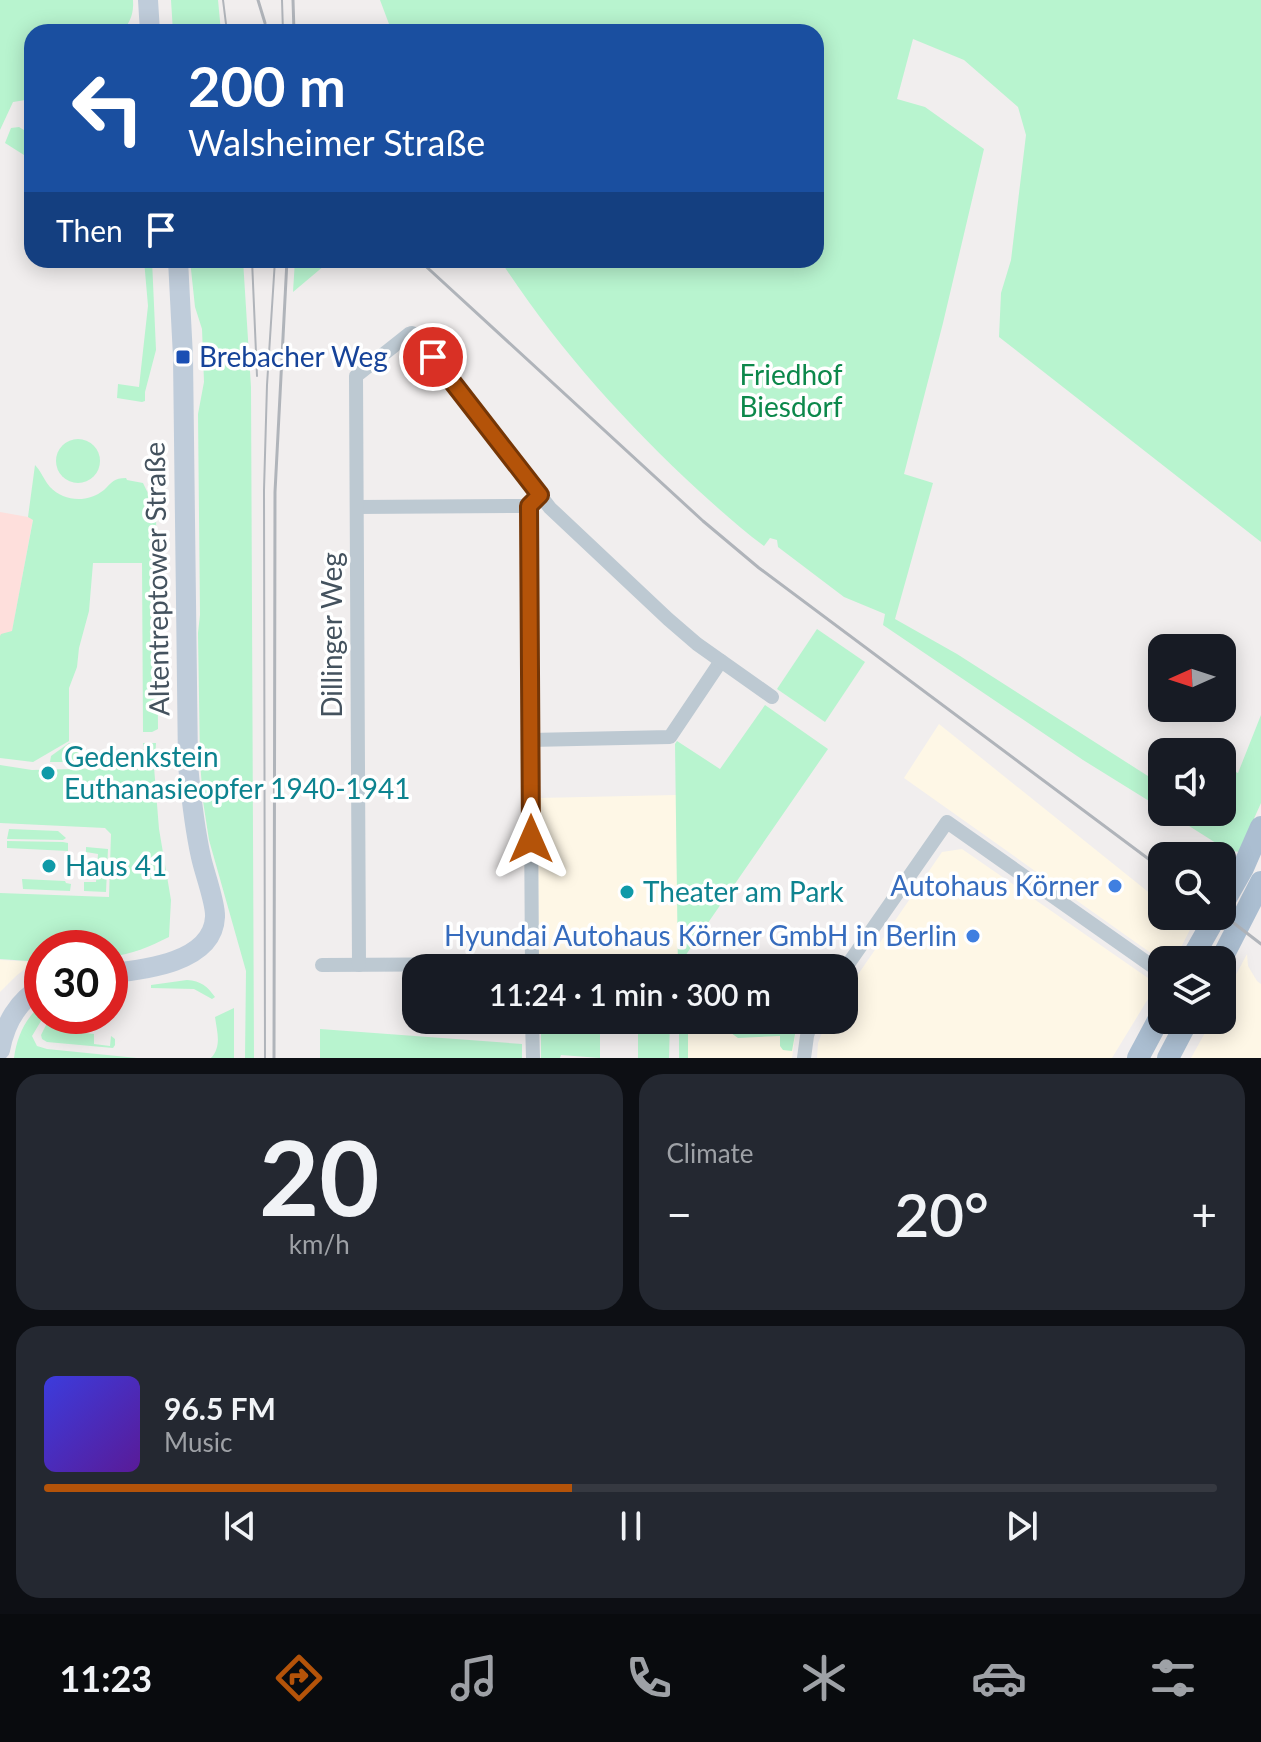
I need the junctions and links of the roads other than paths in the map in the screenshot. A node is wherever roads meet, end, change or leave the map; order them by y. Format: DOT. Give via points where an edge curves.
graph roads {
  1 [pos="148,0"];
  2 [pos="159,0"];
  3 [pos="150,24"];
  4 [pos="161,24"];
  5 [pos="168,268"];
  6 [pos="178,268"];
  7 [pos="540,495"];
  8 [pos="529,506"];
  9 [pos="357,507"];
  10 [pos="721,661"];
  11 [pos="772,697"];
  12 [pos="530,740"];
  13 [pos="1261,827"];
  14 [pos="1236,880"];
  15 [pos="1261,882"];
  16 [pos="206,940"];
  17 [pos="1228,946"];
  18 [pos="532,954"];
  19 [pos="855,954"];
  20 [pos="1148,963"];
  21 [pos="322,965"];
  22 [pos="359,965"];
  23 [pos="402,965"];
  24 [pos="128,971"];
  25 [pos="24,1002"];
  26 [pos="532,1034"];
  27 [pos="808,1034"];
  28 [pos="1151,1034"];
  29 [pos="1181,1034"];
  30 [pos="0,1050"];
  31 [pos="533,1058"];
  32 [pos="804,1058"];
  33 [pos="1138,1058"];
  34 [pos="1168,1058"];
  1 -- 3 [label="main road"];
  2 -- 4 [label="main road"];
  5 -- 16 [label="main road, Altentreptower Straße" via="177,785"];
  6 -- 16 [label="main road, Altentreptower Straße" via="187,729 193,816 215,917"];
  7 -- 8 [label="street"];
  7 -- 9 [label="street, Dillinger Weg" via="412,333 356,376"];
  7 -- 10 [label="street" via="668,619"];
  8 -- 9 [label="street"];
  8 -- 12 [label="street"];
  9 -- 22 [label="street, Dillinger Weg"];
  10 -- 11 [label="street"];
  10 -- 12 [label="street" via="670,737"];
  12 -- 18 [label="street"];
  13 -- 14 [label="main road"];
  15 -- 17 [label="main road"];
  16 -- 24 [label="main road" via="184,958"];
  19 -- 20 [label="street" via="947,822"];
  21 -- 22 [label="street"];
  22 -- 23 [label="street"];
  25 -- 30 [label="main road" via="4,1030"];
  26 -- 31 [label="street"];
  27 -- 32 [label="street"];
  28 -- 33 [label="main road"];
  29 -- 34 [label="main road"];
}
